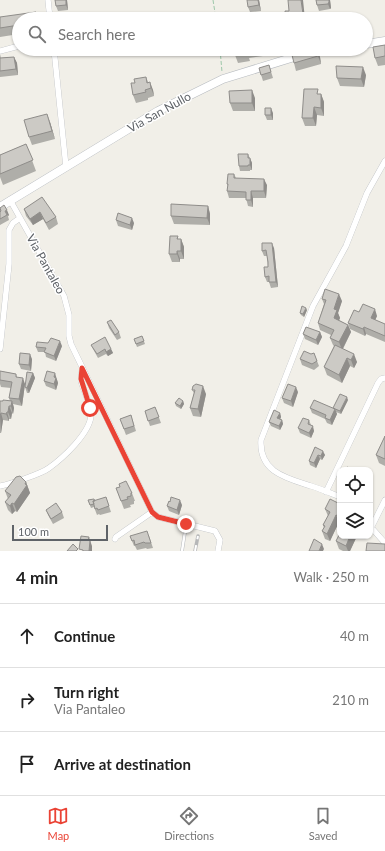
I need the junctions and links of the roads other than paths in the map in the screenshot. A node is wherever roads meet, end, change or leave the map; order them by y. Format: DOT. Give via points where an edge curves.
graph roads {
  1 [pos="48,0"];
  2 [pos="49,12"];
  3 [pos="385,41"];
  4 [pos="373,43"];
  5 [pos="12,48"];
  6 [pos="0,51"];
  7 [pos="55,56"];
  8 [pos="298,56"];
  9 [pos="385,161"];
  10 [pos="66,167"];
  11 [pos="10,200"];
  12 [pos="0,207"];
  13 [pos="20,218"];
  14 [pos="0,349"];
  15 [pos="82,368"];
  16 [pos="385,378"];
  17 [pos="0,486"];
  18 [pos="326,492"];
  19 [pos="337,496"];
  20 [pos="385,500"];
  21 [pos="152,512"];
  22 [pos="373,523"];
  23 [pos="186,524"];
  24 [pos="373,529"];
  25 [pos="115,539"];
  26 [pos="385,543"];
  27 [pos="182,551"];
  28 [pos="218,551"];
  1 -- 2 [label="street"];
  3 -- 4 [label="street"];
  5 -- 6 [label="street"];
  7 -- 10 [label="street"];
  8 -- 10 [label="street, Via San Nullo" via="223,79 158,111"];
  9 -- 18 [label="street" via="367,193 346,246 313,306 262,440 261,451 264,460 273,470"];
  10 -- 11 [label="street, Via San Nullo"];
  11 -- 12 [label="street, Via San Nullo"];
  11 -- 13 [label="street, Via Pantaleo"];
  13 -- 14 [label="street" via="13,222 9,230 9,264"];
  13 -- 15 [label="street, Via Pantaleo" via="64,296 69,315 69,336"];
  15 -- 17 [label="street" via="81,379 90,408 89,424 85,432 49,468"];
  15 -- 21 [label="street, Via Pantaleo"];
  16 -- 18 [label="street" via="378,383"];
  18 -- 19 [label="street"];
  20 -- 22 [label="street"];
  21 -- 23 [label="street" via="158,517"];
  21 -- 25 [label="street"];
  23 -- 27 [label="lane"];
  23 -- 28 [label="street" via="215,531 220,540"];
  24 -- 26 [label="street"];
}
